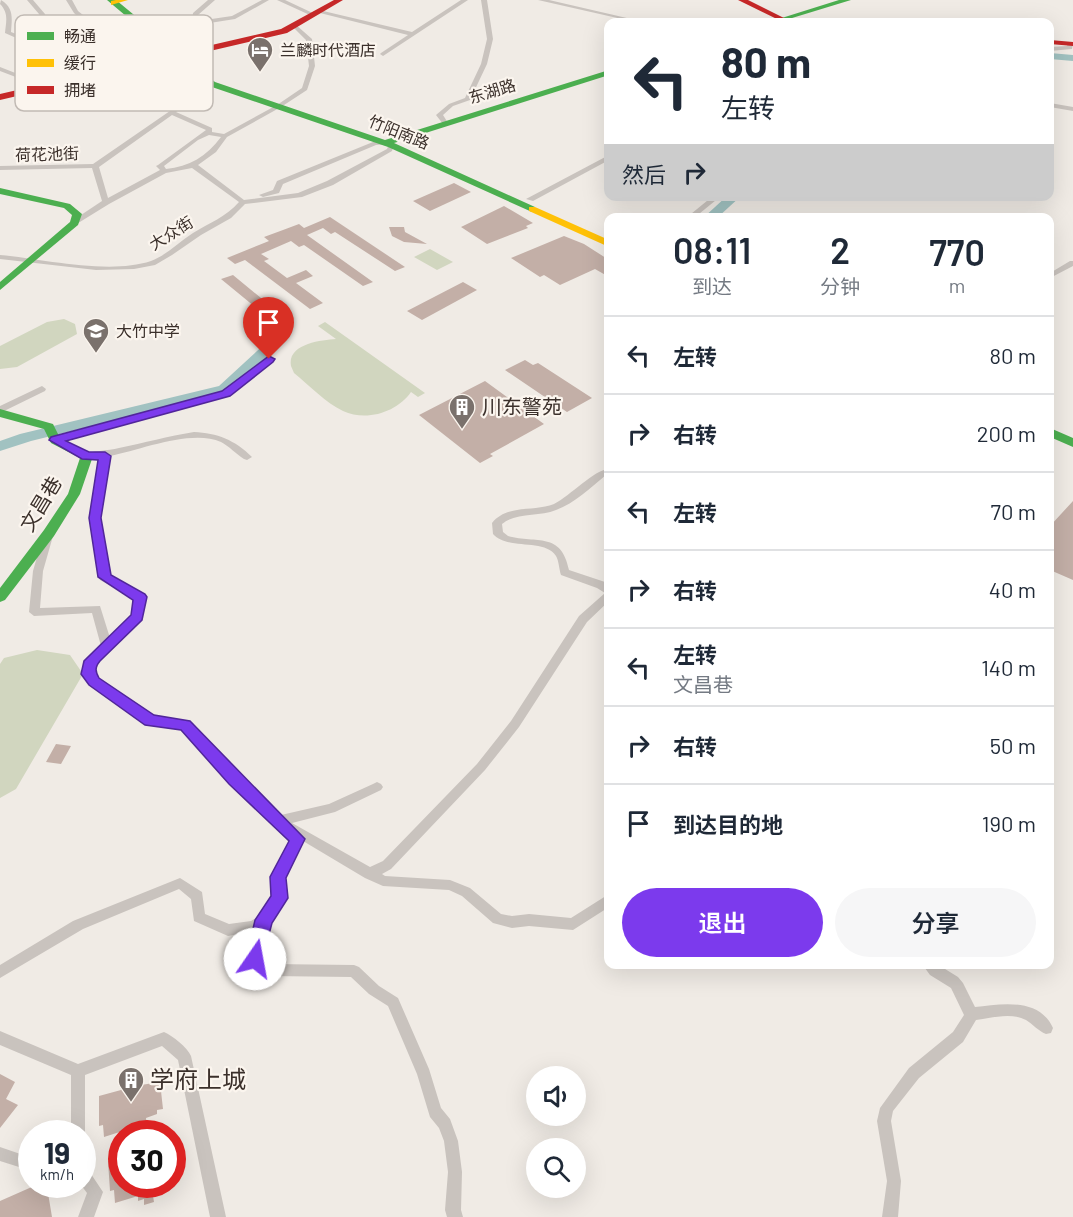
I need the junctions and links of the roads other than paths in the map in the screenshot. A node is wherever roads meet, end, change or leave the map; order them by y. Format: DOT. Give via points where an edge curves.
graph roads {
  1 [pos="30,0"];
  2 [pos="69,0"];
  3 [pos="212,0"];
  4 [pos="266,0"];
  5 [pos="280,0"];
  6 [pos="339,0"];
  7 [pos="465,0"];
  8 [pos="484,0"];
  9 [pos="541,0"];
  10 [pos="570,0"];
  11 [pos="742,0"];
  12 [pos="748,0"];
  13 [pos="847,0"];
  14 [pos="855,0"];
  15 [pos="117,1"];
  16 [pos="1,2"];
  17 [pos="564,4"];
  18 [pos="8,8"];
  19 [pos="0,10"];
  20 [pos="317,13"];
  21 [pos="42,15"];
  22 [pos="80,15"];
  23 [pos="134,15"];
  24 [pos="136,15"];
  25 [pos="195,15"];
  26 [pos="624,18"];
  27 [pos="781,18"];
  28 [pos="782,18"];
  29 [pos="796,18"];
  30 [pos="798,18"];
  31 [pos="213,21"];
  32 [pos="295,26"];
  33 [pos="0,30"];
  34 [pos="8,33"];
  35 [pos="413,34"];
  36 [pos="15,36"];
  37 [pos="1054,42"];
  38 [pos="1072,44"];
  39 [pos="213,47"];
  40 [pos="1054,49"];
  41 [pos="383,54"];
  42 [pos="0,69"];
  43 [pos="213,75"];
  44 [pos="604,75"];
  45 [pos="604,76"];
  46 [pos="15,77"];
  47 [pos="213,84"];
  48 [pos="15,90"];
  49 [pos="0,97"];
  50 [pos="283,104"];
  51 [pos="1054,106"];
  52 [pos="1073,109"];
  53 [pos="172,112"];
  54 [pos="445,123"];
  55 [pos="208,133"];
  56 [pos="225,136"];
  57 [pos="392,142"];
  58 [pos="604,160"];
  59 [pos="193,165"];
  60 [pos="95,166"];
  61 [pos="0,168"];
  62 [pos="164,171"];
  63 [pos="0,191"];
  64 [pos="530,199"];
  65 [pos="711,201"];
  66 [pos="106,202"];
  67 [pos="243,202"];
  68 [pos="696,213"];
  69 [pos="75,223"];
  70 [pos="604,233"];
  71 [pos="604,242"];
  72 [pos="0,257"];
  73 [pos="34,259"];
  74 [pos="1073,263"];
  75 [pos="1054,274"];
  76 [pos="0,287"];
  77 [pos="269,359"];
  78 [pos="42,389"];
  79 [pos="0,412"];
  80 [pos="52,433"];
  81 [pos="1054,434"];
  82 [pos="1073,442"];
  83 [pos="1054,444"];
  84 [pos="1073,452"];
  85 [pos="87,456"];
  86 [pos="105,456"];
  87 [pos="247,457"];
  88 [pos="604,472"];
  89 [pos="49,532"];
  90 [pos="604,588"];
  91 [pos="0,597"];
  92 [pos="604,598"];
  93 [pos="107,648"];
  94 [pos="377,787"];
  95 [pos="279,821"];
  96 [pos="369,874"];
  97 [pos="604,903"];
  98 [pos="264,920"];
  99 [pos="931,969"];
  100 [pos="0,972"];
  101 [pos="972,1014"];
  102 [pos="1046,1028"];
  103 [pos="0,1038"];
  104 [pos="78,1071"];
  105 [pos="78,1120"];
  106 [pos="0,1154"];
  107 [pos="18,1159"];
  108 [pos="93,1198"];
  109 [pos="86,1217"];
  110 [pos="218,1217"];
  111 [pos="455,1217"];
  112 [pos="890,1217"];
  1 -- 21 [label="street"];
  2 -- 22 [label="street"];
  3 -- 25 [label="street"];
  4 -- 31 [label="street" via="233,18"];
  5 -- 20 [label="street"];
  6 -- 20 [label="main road"];
  7 -- 35 [label="street"];
  8 -- 54 [label="street" via="489,39 484,64 468,99 439,115"];
  9 -- 17 [label="street"];
  10 -- 17 [label="street"];
  11 -- 27 [label="main road"];
  12 -- 28 [label="main road"];
  13 -- 29 [label="main road"];
  14 -- 30 [label="main road"];
  15 -- 23 [label="main road"];
  15 -- 24 [label="main road"];
  16 -- 18 [label="street"];
  17 -- 26 [label="street"];
  18 -- 19 [label="street"];
  18 -- 34 [label="street"];
  20 -- 32 [label="main road"];
  20 -- 35 [label="street"];
  32 -- 39 [label="main road"];
  32 -- 50 [label="street" via="309,39 312,66 305,89"];
  33 -- 34 [label="street"];
  34 -- 36 [label="street"];
  35 -- 41 [label="street"];
  37 -- 38 [label="main road"];
  38 -- 40 [label="street" via="1070,48"];
  42 -- 46 [label="street"];
  43 -- 50 [label="main road, 竹阳南路"];
  44 -- 54 [label="main road, 东湖路"];
  45 -- 57 [label="main road, 东湖路"];
  47 -- 50 [label="main road, 竹阳南路"];
  48 -- 49 [label="main road"];
  50 -- 56 [label="street"];
  50 -- 57 [label="main road, 竹阳南路"];
  51 -- 52 [label="street"];
  53 -- 55 [label="street" via="210,129"];
  53 -- 60 [label="street, 荷花池街"];
  54 -- 57 [label="main road, 东湖路"];
  55 -- 56 [label="street"];
  55 -- 62 [label="street" via="160,166"];
  56 -- 59 [label="street" via="209,157"];
  57 -- 64 [label="main road, 竹阳南路"];
  57 -- 67 [label="street" via="375,144 280,183 276,191"];
  57 -- 67 [label="street" via="390,150 320,187 299,195"];
  57 -- 71 [label="main road, 竹阳南路"];
  58 -- 64 [label="street"];
  59 -- 62 [label="street"];
  59 -- 67 [label="street"];
  60 -- 61 [label="street, 荷花池街"];
  60 -- 66 [label="street"];
  62 -- 66 [label="street"];
  63 -- 69 [label="main road" via="67,206 77,214"];
  64 -- 70 [label="main road, 竹阳南路"];
  65 -- 68 [label="street"];
  66 -- 69 [label="street"];
  67 -- 73 [label="street, 大众街" via="234,214 154,262 119,267"];
  69 -- 73 [label="main road"];
  72 -- 73 [label="street, 大众街"];
  73 -- 76 [label="main road"];
  74 -- 75 [label="street"];
  77 -- 80 [label="street" via="226,394"];
  78 -- 79 [label="street"];
  79 -- 80 [label="main road"];
  80 -- 85 [label="main road"];
  81 -- 82 [label="main road"];
  83 -- 84 [label="main road"];
  85 -- 86 [label="street"];
  85 -- 89 [label="main road, 文昌巷" via="74,494"];
  86 -- 87 [label="street" via="199,433 224,440"];
  86 -- 93 [label="street" via="95,518 104,577 140,597 137,617"];
  88 -- 90 [label="street" via="556,506 505,516 497,523 498,534 504,539 555,550 561,555 565,572"];
  89 -- 91 [label="main road, 文昌巷"];
  89 -- 93 [label="street" via="38,572 34,612 96,609"];
  92 -- 96 [label="street" via="583,619 515,724 481,768 387,865"];
  93 -- 95 [label="street" via="89,665 88,674 94,682 150,721 185,725"];
  94 -- 95 [label="street" via="330,808"];
  95 -- 96 [label="street"];
  95 -- 98 [label="street" via="297,839 278,877 280,898"];
  96 -- 97 [label="street" via="392,882 441,884 459,889 498,919 512,922 573,924"];
  98 -- 100 [label="street" via="228,930 199,916 197,896 180,883 78,925"];
  98 -- 111 [label="street" via="255,959 258,967 354,971 393,1002 424,1074 435,1112 452,1141"];
  99 -- 101 [label="street" via="955,983"];
  101 -- 102 [label="street" via="1011,1008 1032,1016"];
  101 -- 112 [label="street" via="958,1037 914,1073 887,1108 884,1121 894,1175"];
  103 -- 104 [label="street"];
  104 -- 105 [label="street"];
  104 -- 110 [label="street" via="164,1039 184,1056"];
  106 -- 107 [label="street"];
  108 -- 109 [label="street"];
}
